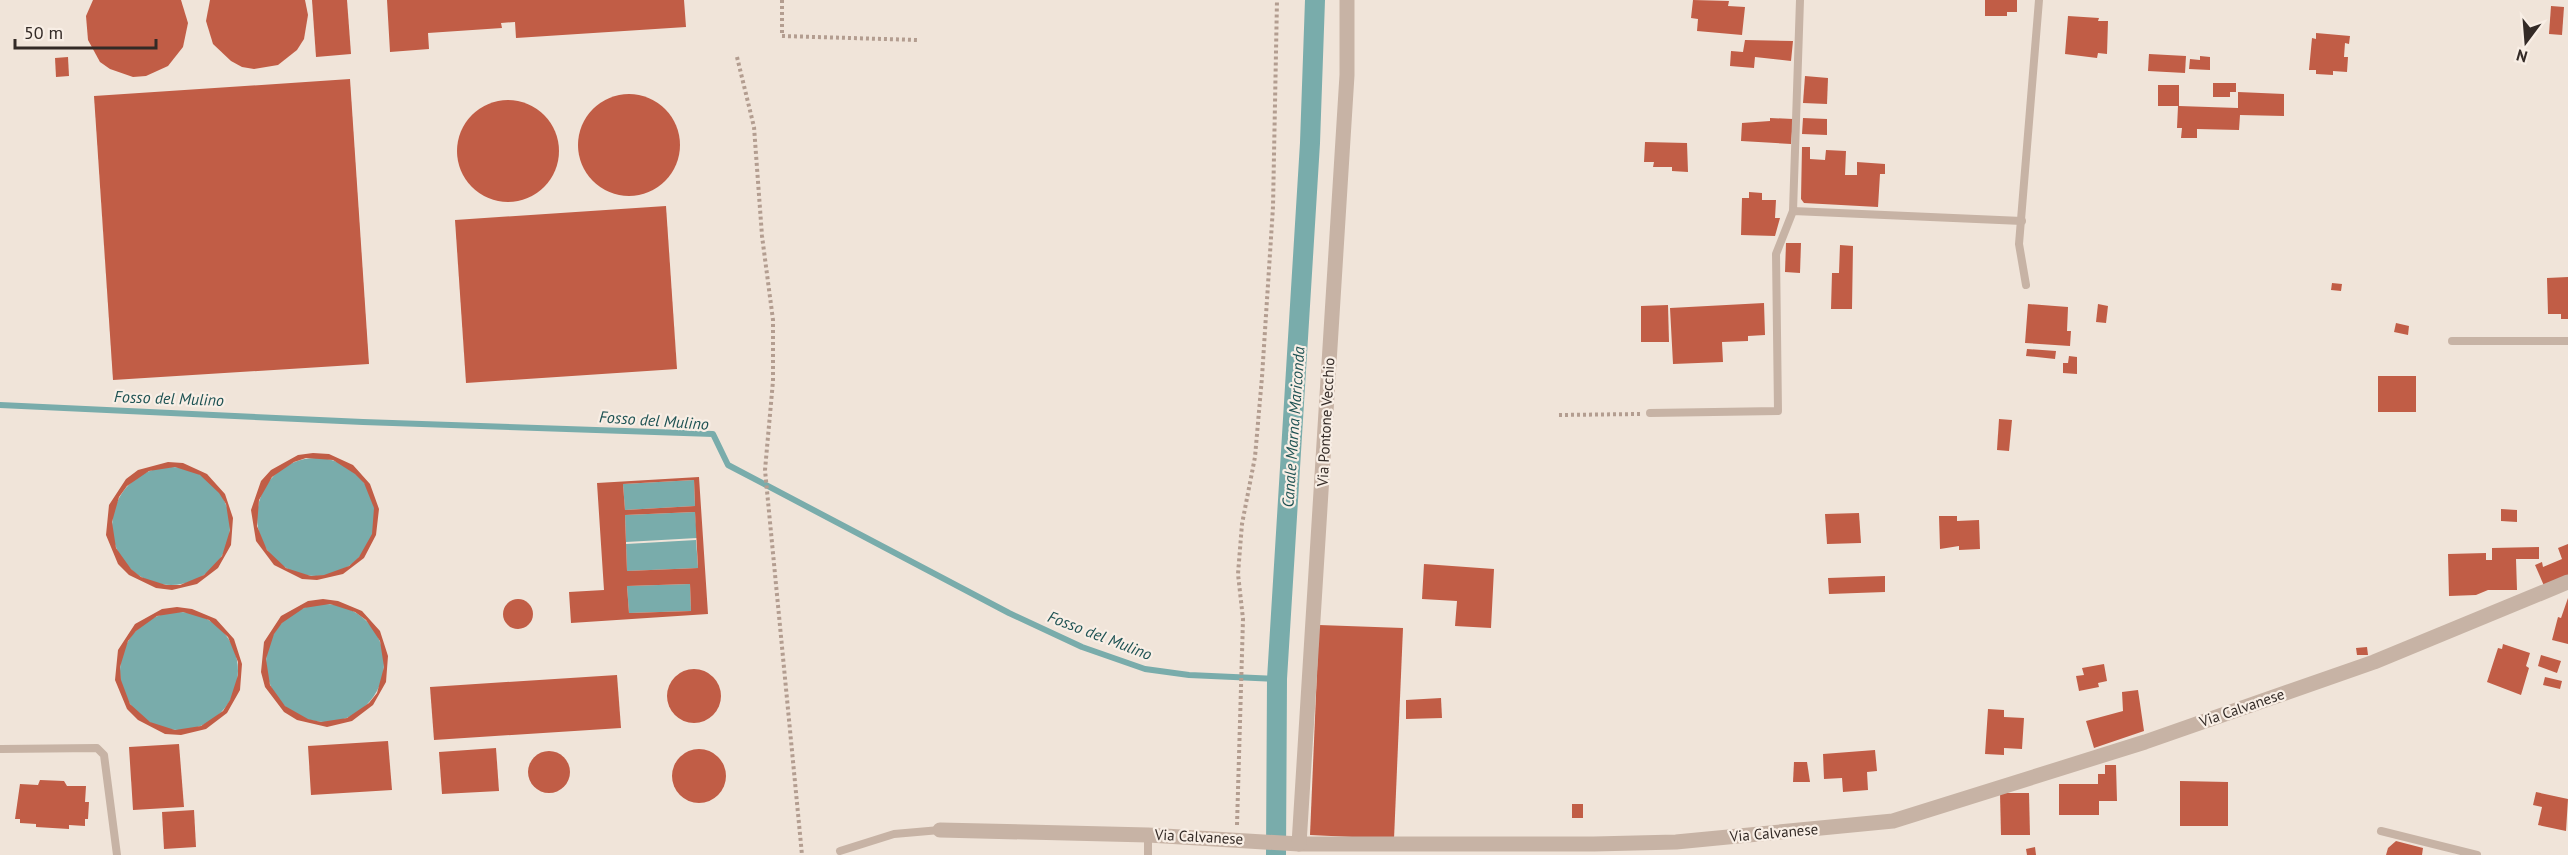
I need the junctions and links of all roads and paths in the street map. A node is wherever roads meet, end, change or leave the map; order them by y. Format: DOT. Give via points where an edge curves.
graph roads {
  1 [pos="782,0"];
  2 [pos="1277,0"];
  3 [pos="1347,0"];
  4 [pos="1800,0"];
  5 [pos="2039,0"];
  6 [pos="918,40"];
  7 [pos="737,57"];
  8 [pos="1793,211"];
  9 [pos="2022,221"];
  10 [pos="2026,285"];
  11 [pos="2452,341"];
  12 [pos="2568,341"];
  13 [pos="1650,413"];
  14 [pos="1560,416"];
  15 [pos="2568,582"];
  16 [pos="1,749"];
  17 [pos="940,830"];
  18 [pos="2381,831"];
  19 [pos="1148,835"];
  20 [pos="1236,839"];
  21 [pos="1295,844"];
  22 [pos="1593,849"];
  23 [pos="840,851"];
  24 [pos="117,855"];
  25 [pos="802,855"];
  26 [pos="1148,855"];
  27 [pos="2477,855"];
  1 -- 6 [label="path" via="782,36"];
  2 -- 20 [label="path" via="1273,207 1262,377 1238,574 1243,618"];
  3 -- 21 [label="street, Via Pontone Vecchio" via="1346,87"];
  4 -- 8 [label="lane"];
  5 -- 9 [label="lane"];
  7 -- 25 [label="path" via="754,128 773,320 773,381 765,470"];
  8 -- 9 [label="lane"];
  8 -- 13 [label="lane" via="1776,254 1778,411"];
  9 -- 10 [label="lane" via="2019,244"];
  11 -- 12 [label="lane"];
  13 -- 14 [label="path"];
  15 -- 22 [label="street, Via Calvanese" via="2374,662 2145,742 1893,821"];
  16 -- 24 [label="lane" via="97,748 104,755"];
  17 -- 19 [label="street, Via Calvanese"];
  17 -- 23 [label="lane" via="894,834"];
  18 -- 27 [label="lane"];
  19 -- 20 [label="street, Via Calvanese"];
  19 -- 26 [label="lane"];
  20 -- 21 [label="street, Via Calvanese"];
  21 -- 22 [label="street, Via Calvanese"];
}
